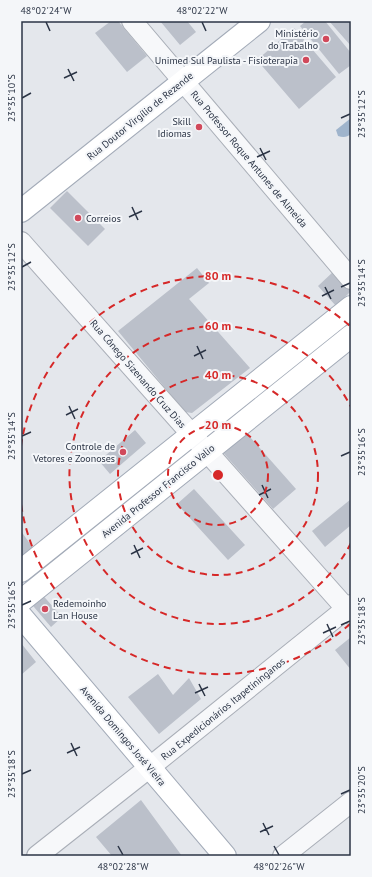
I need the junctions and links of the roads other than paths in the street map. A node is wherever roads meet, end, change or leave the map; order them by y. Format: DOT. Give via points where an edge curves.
graph roads {
  1 [pos="132,21"];
  2 [pos="259,21"];
  3 [pos="184,81"];
  4 [pos="21,211"];
  5 [pos="21,242"];
  6 [pos="351,279"];
  7 [pos="351,307"];
  8 [pos="351,336"];
  9 [pos="192,435"];
  10 [pos="207,451"];
  11 [pos="21,571"];
  12 [pos="21,601"];
  13 [pos="350,610"];
  14 [pos="21,616"];
  15 [pos="150,767"];
  16 [pos="351,802"];
  17 [pos="37,856"];
  18 [pos="225,856"];
  19 [pos="283,856"];
  1 -- 3 [label="street, Rua Professor Roque Antunes de Almeida"];
  2 -- 3 [label="main road, Rua Doutor Virgílio de Rezende"];
  3 -- 4 [label="main road, Rua Doutor Virgílio de Rezende"];
  3 -- 6 [label="street, Rua Professor Roque Antunes de Almeida"];
  5 -- 9 [label="street, Rua Cônego Sizenando Cruz Dias"];
  7 -- 9 [label="main road"];
  8 -- 10 [label="main road, Avenida Professor Francisco Valio"];
  9 -- 10 [label="street, Rua Cônego Sizenando Cruz Dias"];
  9 -- 11 [label="main road"];
  10 -- 12 [label="main road, Avenida Professor Francisco Valio"];
  10 -- 13 [label="street, Rua Cônego Sizenando Cruz Dias"];
  13 -- 15 [label="street, Rua Expedicionários Itapetininganos"];
  14 -- 15 [label="main road, Avenida Domingos José Vieira"];
  15 -- 17 [label="street, Rua Expedicionários Itapetininganos"];
  15 -- 18 [label="main road, Avenida Domingos José Vieira"];
  16 -- 19 [label="street"];
}
